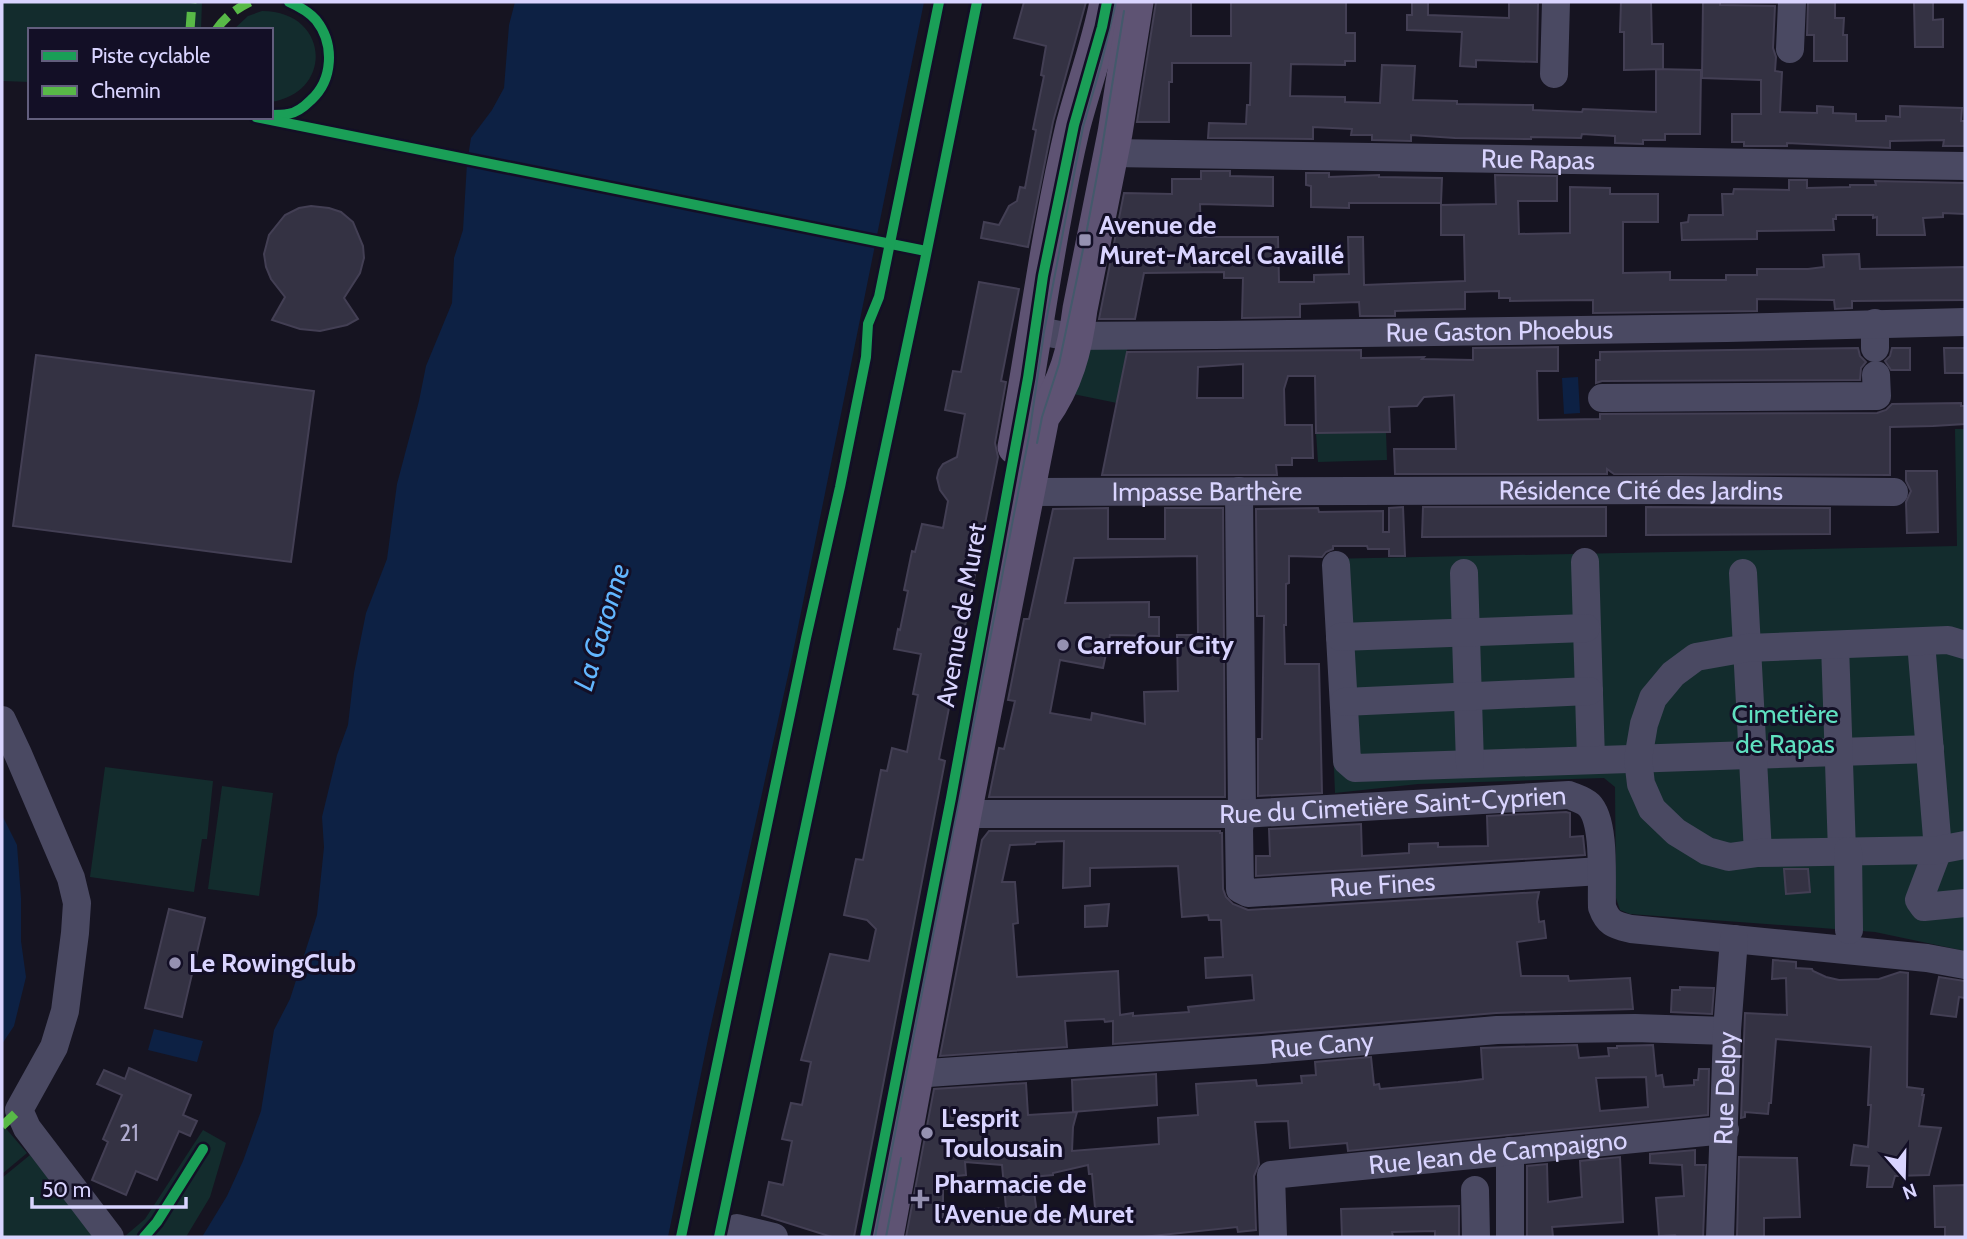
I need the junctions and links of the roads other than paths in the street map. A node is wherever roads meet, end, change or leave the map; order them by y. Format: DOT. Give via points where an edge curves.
graph roads {
  1 [pos="1107,2"];
  2 [pos="1136,2"];
  3 [pos="1556,2"];
  4 [pos="1792,2"];
  5 [pos="1790,49"];
  6 [pos="1553,74"];
  7 [pos="1111,153"];
  8 [pos="1965,166"];
  9 [pos="1965,322"];
  10 [pos="1034,330"];
  11 [pos="1077,335"];
  12 [pos="1875,349"];
  13 [pos="1602,398"];
  14 [pos="1239,491"];
  15 [pos="1388,491"];
  16 [pos="1028,492"];
  17 [pos="1894,492"];
  18 [pos="1585,562"];
  19 [pos="1336,565"];
  20 [pos="1464,573"];
  21 [pos="1744,573"];
  22 [pos="1586,628"];
  23 [pos="1466,633"];
  24 [pos="1340,637"];
  25 [pos="1921,642"];
  26 [pos="1835,645"];
  27 [pos="1965,645"];
  28 [pos="1747,648"];
  29 [pos="1589,691"];
  30 [pos="1468,697"];
  31 [pos="1344,702"];
  32 [pos="2,720"];
  33 [pos="1930,749"];
  34 [pos="1839,751"];
  35 [pos="1753,755"];
  36 [pos="1638,759"];
  37 [pos="1591,760"];
  38 [pos="1470,764"];
  39 [pos="964,814"];
  40 [pos="1242,814"];
  41 [pos="1952,847"];
  42 [pos="1845,851"];
  43 [pos="1758,853"];
  44 [pos="1601,872"];
  45 [pos="1965,903"];
  46 [pos="1849,930"];
  47 [pos="1734,939"];
  48 [pos="1965,965"];
  49 [pos="1727,1031"];
  50 [pos="917,1072"];
  51 [pos="1725,1129"];
  52 [pos="1510,1151"];
  53 [pos="1475,1190"];
  54 [pos="737,1228"];
  55 [pos="110,1237"];
  56 [pos="774,1237"];
  57 [pos="865,1237"];
  58 [pos="886,1237"];
  59 [pos="1265,1237"];
  60 [pos="1273,1237"];
  61 [pos="1476,1237"];
  62 [pos="1510,1237"];
  63 [pos="1720,1237"];
  1 -- 10 [label="main road, Avenue de Muret" via="1074,125"];
  2 -- 7 [label="main road, Avenue de Muret"];
  3 -- 6 [label="street"];
  4 -- 5 [label="street"];
  7 -- 8 [label="street, Rue Rapas"];
  7 -- 11 [label="main road, Avenue de Muret"];
  9 -- 12 [label="street, Rue Gaston Phoebus"];
  10 -- 11 [label="street, Rue Gaston Phoebus"];
  10 -- 57 [label="main road, Avenue de Muret" via="949,806"];
  11 -- 12 [label="street, Rue Gaston Phoebus" via="1713,328"];
  11 -- 16 [label="main road, Avenue de Muret" via="1063,382 1042,417"];
  12 -- 13 [label="street" via="1877,396"];
  14 -- 15 [label="street, Impasse Barthère"];
  14 -- 16 [label="street, Impasse Barthère"];
  14 -- 40 [label="street"];
  15 -- 17 [label="street, Résidence Cité des Jardins"];
  16 -- 39 [label="main road, Avenue de Muret"];
  18 -- 22 [label="street"];
  19 -- 24 [label="street"];
  20 -- 23 [label="street"];
  21 -- 28 [label="street"];
  22 -- 23 [label="street"];
  22 -- 29 [label="street"];
  23 -- 24 [label="street"];
  23 -- 30 [label="street"];
  24 -- 31 [label="street"];
  25 -- 26 [label="street"];
  25 -- 27 [label="street" via="1948,640"];
  25 -- 33 [label="street"];
  26 -- 28 [label="street"];
  26 -- 34 [label="street"];
  28 -- 35 [label="street"];
  28 -- 36 [label="street" via="1696,657 1673,674 1653,698 1643,724"];
  29 -- 30 [label="street"];
  29 -- 37 [label="street"];
  30 -- 31 [label="street"];
  30 -- 38 [label="street"];
  31 -- 38 [label="street" via="1348,761 1355,768"];
  32 -- 55 [label="street" via="71,878 77,903 65,1012 54,1047 19,1110"];
  33 -- 34 [label="street"];
  33 -- 41 [label="street"];
  34 -- 35 [label="street"];
  34 -- 42 [label="street"];
  35 -- 36 [label="street"];
  35 -- 43 [label="street"];
  36 -- 37 [label="street"];
  36 -- 43 [label="street" via="1641,784 1652,809 1676,832 1707,851 1729,857"];
  37 -- 38 [label="street"];
  39 -- 40 [label="street, Rue du Cimetière Saint-Cyprien"];
  39 -- 50 [label="main road, Avenue de Muret"];
  40 -- 44 [label="street, Rue du Cimetière Saint-Cyprien" via="1570,795 1588,803 1596,815"];
  40 -- 44 [label="street, Rue Fines" via="1240,889 1248,893"];
  41 -- 42 [label="street"];
  41 -- 45 [label="street" via="1919,900 1924,907"];
  42 -- 43 [label="street"];
  42 -- 46 [label="street"];
  44 -- 47 [label="street, Rue du Cimetière Saint-Cyprien" via="1602,907 1606,918 1617,926"];
  47 -- 48 [label="street, Rue du Cimetière Saint-Cyprien"];
  47 -- 49 [label="street, Rue Delpy"];
  49 -- 50 [label="street, Rue Cany" via="1497,1030"];
  49 -- 51 [label="street, Rue Delpy"];
  50 -- 58 [label="main road, Avenue de Muret"];
  51 -- 52 [label="street, Rue Jean de Campaigno"];
  51 -- 63 [label="street, Rue Delpy"];
  52 -- 60 [label="street, Rue Jean de Campaigno" via="1271,1175"];
  52 -- 62 [label="street"];
  53 -- 61 [label="street"];
  54 -- 56 [label="street"];
  59 -- 60 [label="street"];
}
